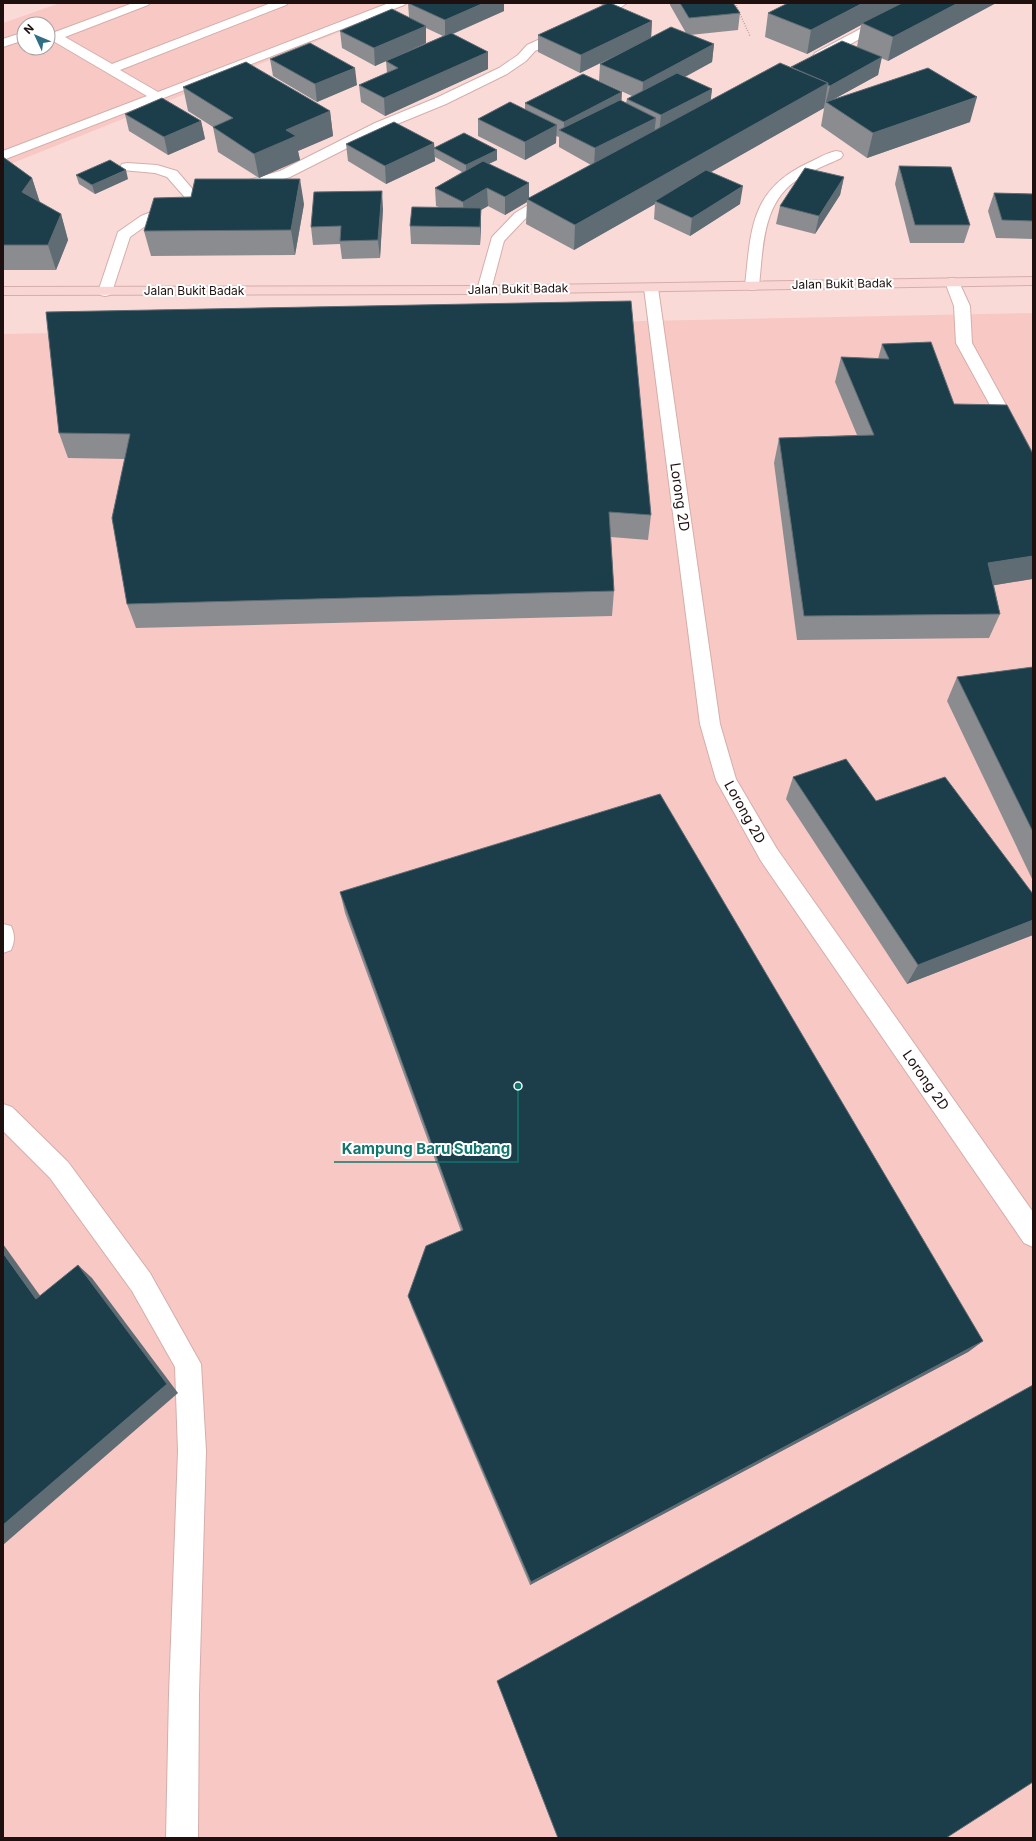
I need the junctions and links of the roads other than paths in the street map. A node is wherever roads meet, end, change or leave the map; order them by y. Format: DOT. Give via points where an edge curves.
graph roads {
  1 [pos="144,3"];
  2 [pos="282,3"];
  3 [pos="400,3"];
  4 [pos="621,3"];
  5 [pos="918,3"];
  6 [pos="56,34"];
  7 [pos="56,37"];
  8 [pos="16,39"];
  9 [pos="3,43"];
  10 [pos="808,62"];
  11 [pos="111,69"];
  12 [pos="157,97"];
  13 [pos="836,155"];
  14 [pos="3,156"];
  15 [pos="127,167"];
  16 [pos="224,191"];
  17 [pos="561,191"];
  18 [pos="209,195"];
  19 [pos="194,199"];
  20 [pos="1033,281"];
  21 [pos="952,282"];
  22 [pos="752,286"];
  23 [pos="651,288"];
  24 [pos="484,290"];
  25 [pos="3,291"];
  26 [pos="105,292"];
  27 [pos="1033,469"];
  28 [pos="3,933"];
  29 [pos="3,942"];
  30 [pos="3,1115"];
  31 [pos="1033,1234"];
  32 [pos="182,1838"];
  1 -- 6 [label="street"];
  2 -- 11 [label="street"];
  3 -- 12 [label="street"];
  4 -- 16 [label="street" via="531,48 522,58 503,71 441,101 380,126 285,174"];
  5 -- 10 [label="street"];
  7 -- 11 [label="street"];
  8 -- 9 [label="street"];
  11 -- 12 [label="street"];
  12 -- 14 [label="street"];
  13 -- 22 [label="street" via="789,179 769,198 761,216"];
  15 -- 19 [label="street" via="157,169 172,174"];
  17 -- 24 [label="street" via="520,216 498,240"];
  18 -- 19 [label="street"];
  19 -- 26 [label="street" via="146,219 123,235"];
  20 -- 21 [label="main road, Jalan Bukit Badak"];
  21 -- 22 [label="main road, Jalan Bukit Badak"];
  21 -- 27 [label="street" via="962,306 964,343"];
  22 -- 23 [label="main road, Jalan Bukit Badak"];
  23 -- 24 [label="main road, Jalan Bukit Badak"];
  23 -- 31 [label="street, Lorong 2D" via="710,724 726,780 769,856"];
  24 -- 26 [label="main road, Jalan Bukit Badak"];
  25 -- 26 [label="main road, Jalan Bukit Badak"];
  28 -- 29 [label="street"];
  30 -- 32 [label="street" via="59,1170 142,1282 188,1364 192,1451"];
}
